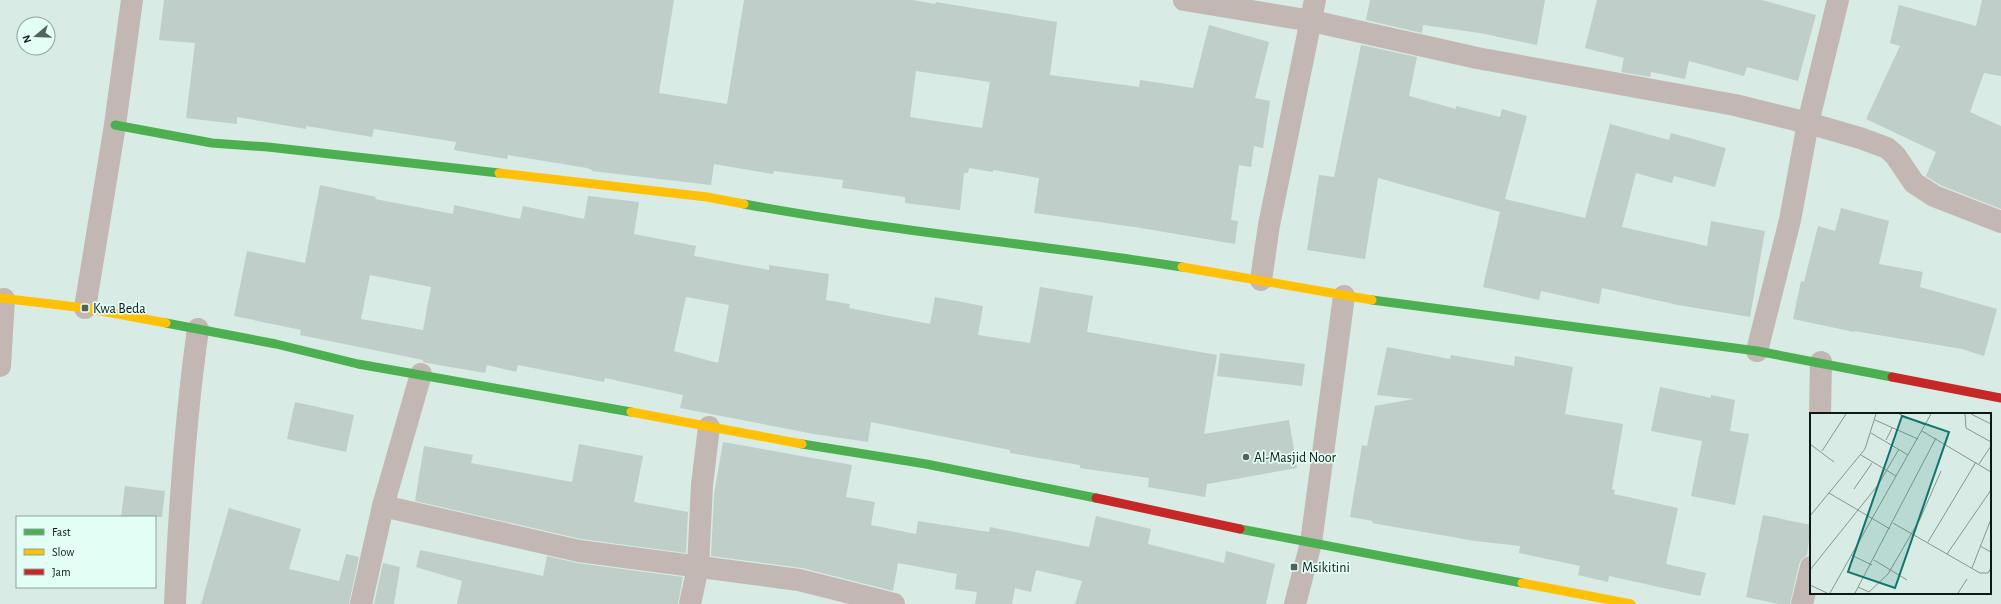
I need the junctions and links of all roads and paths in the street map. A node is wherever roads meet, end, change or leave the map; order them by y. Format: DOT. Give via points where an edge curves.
graph roads {
  1 [pos="132,0"];
  2 [pos="1184,0"];
  3 [pos="1838,0"];
  4 [pos="1313,10"];
  5 [pos="1808,123"];
  6 [pos="115,125"];
  7 [pos="2001,222"];
  8 [pos="1261,280"];
  9 [pos="1344,296"];
  10 [pos="2,298"];
  11 [pos="85,308"];
  12 [pos="198,329"];
  13 [pos="1758,351"];
  14 [pos="1821,362"];
  15 [pos="0,366"];
  16 [pos="421,374"];
  17 [pos="2001,398"];
  18 [pos="1820,413"];
  19 [pos="709,427"];
  20 [pos="383,506"];
  21 [pos="1311,543"];
  22 [pos="698,567"];
  23 [pos="1810,571"];
  24 [pos="175,604"];
  25 [pos="361,604"];
  26 [pos="690,604"];
  27 [pos="894,604"];
  28 [pos="1294,604"];
  29 [pos="1631,604"];
  30 [pos="1802,604"];
  1 -- 6 [label="street"];
  2 -- 4 [label="street"];
  3 -- 5 [label="street"];
  4 -- 5 [label="street" via="1477,58 1736,105"];
  4 -- 8 [label="street" via="1269,225"];
  5 -- 7 [label="street" via="1887,148 1896,155 1914,183 1934,196"];
  5 -- 13 [label="street" via="1790,220"];
  6 -- 8 [label="street" via="212,143 268,147 707,197 925,232 1105,255"];
  6 -- 11 [label="street"];
  8 -- 9 [label="street"];
  9 -- 13 [label="street"];
  9 -- 21 [label="street"];
  10 -- 11 [label="street"];
  10 -- 15 [label="street"];
  11 -- 12 [label="street"];
  12 -- 16 [label="street" via="276,344 358,364"];
  12 -- 24 [label="street" via="181,478"];
  13 -- 14 [label="street"];
  14 -- 17 [label="street"];
  14 -- 18 [label="street"];
  16 -- 19 [label="street"];
  16 -- 20 [label="street"];
  19 -- 21 [label="street" via="933,466"];
  19 -- 22 [label="street" via="702,485"];
  20 -- 22 [label="street" via="579,551"];
  20 -- 25 [label="street"];
  21 -- 28 [label="street"];
  21 -- 29 [label="street"];
  22 -- 26 [label="street"];
  22 -- 27 [label="street" via="799,580"];
  23 -- 30 [label="street"];
}
